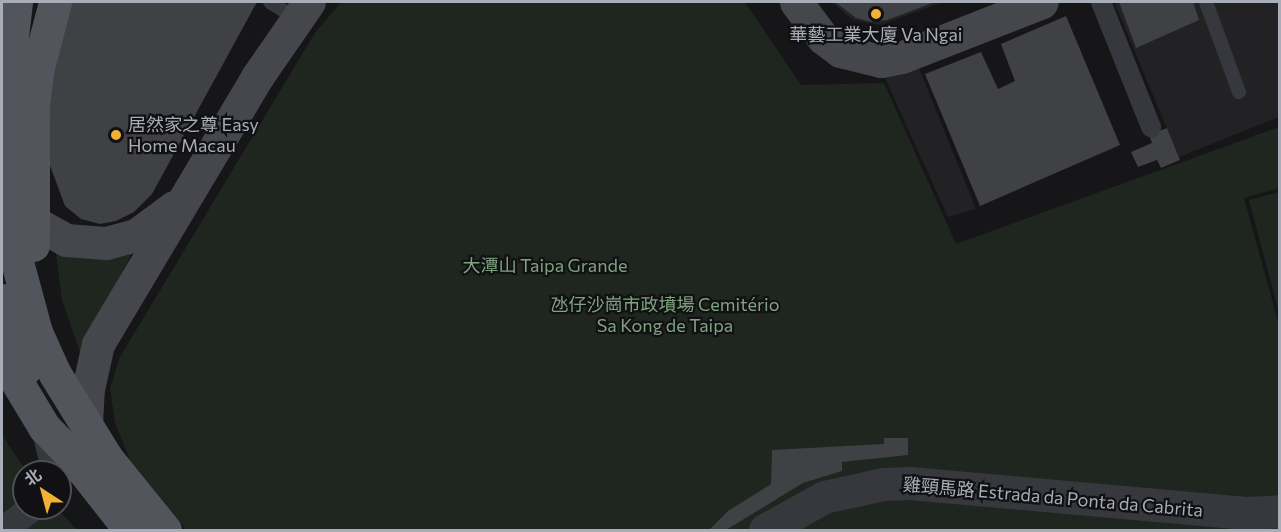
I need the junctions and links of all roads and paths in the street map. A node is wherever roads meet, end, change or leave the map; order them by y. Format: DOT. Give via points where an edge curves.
graph roads {
  1 [pos="16,2"];
  2 [pos="55,2"];
  3 [pos="796,2"];
  4 [pos="1042,2"];
  5 [pos="1101,2"];
  6 [pos="1206,2"];
  7 [pos="292,7"];
  8 [pos="1239,92"];
  9 [pos="1152,127"];
  10 [pos="185,199"];
  11 [pos="32,221"];
  12 [pos="2,300"];
  13 [pos="2,357"];
  14 [pos="86,424"];
  15 [pos="61,460"];
  16 [pos="61,460"];
  17 [pos="72,473"];
  18 [pos="1280,511"];
  19 [pos="15,520"];
  20 [pos="2,530"];
  21 [pos="130,531"];
  22 [pos="165,531"];
  23 [pos="765,531"];
  1 -- 14 [label="main road" via="4,105 8,192 36,332"];
  2 -- 11 [label="main road" via="38,67 33,105"];
  3 -- 4 [label="main road" via="823,38 840,51 881,61 902,57"];
  5 -- 9 [label="street"];
  6 -- 8 [label="lane"];
  7 -- 10 [label="main road"];
  10 -- 11 [label="main road" via="136,235 106,243 66,240"];
  10 -- 14 [label="main road" via="98,344 88,389"];
  11 -- 14 [label="main road" via="45,316 62,371"];
  12 -- 15 [label="main road"];
  13 -- 16 [label="main road"];
  14 -- 22 [label="main road" via="117,473"];
  17 -- 21 [label="main road"];
  18 -- 23 [label="street, 雞頸馬路 Estrada da Ponta da Cabrita" via="1246,513 910,483 883,484 824,497"];
  19 -- 20 [label="street"];
}
